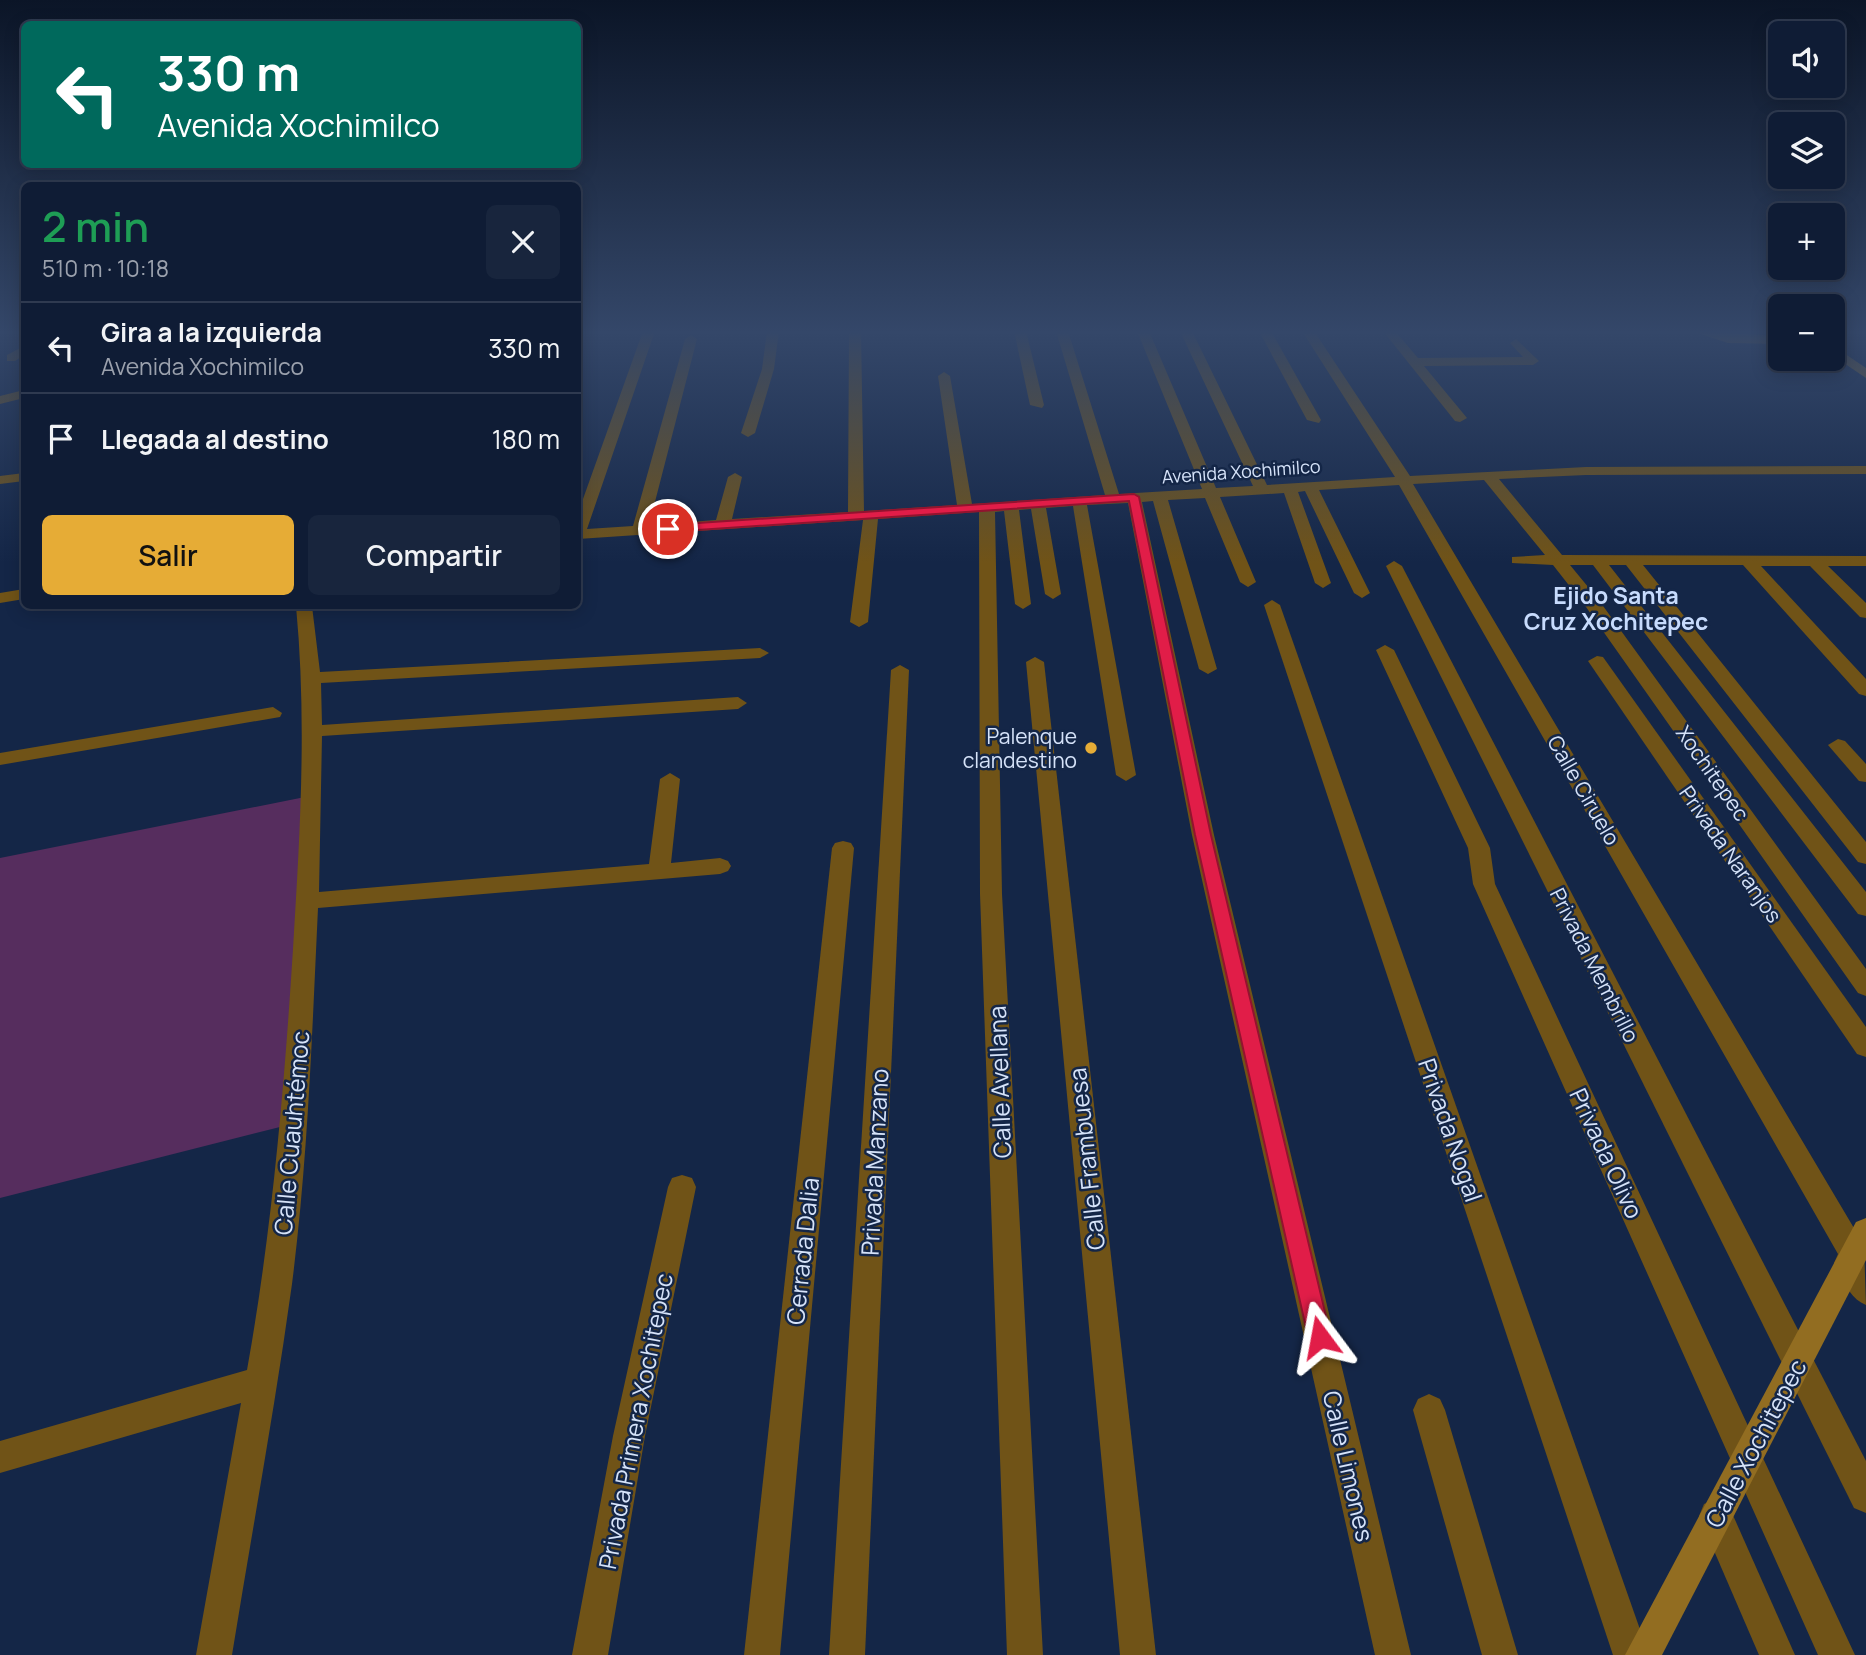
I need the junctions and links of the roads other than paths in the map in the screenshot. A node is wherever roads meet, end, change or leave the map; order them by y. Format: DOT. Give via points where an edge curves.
graph roads {
  1 [pos="622,408"];
  2 [pos="673,408"];
  3 [pos="756,408"];
  4 [pos="858,408"];
  5 [pos="955,408"];
  6 [pos="1090,408"];
  7 [pos="1176,408"];
  8 [pos="1223,408"];
  9 [pos="1308,408"];
  10 [pos="1359,408"];
  11 [pos="1452,408"];
  12 [pos="1460,418"];
  13 [pos="1314,420"];
  14 [pos="748,433"];
  15 [pos="1866,470"];
  16 [pos="1488,475"];
  17 [pos="21,477"];
  18 [pos="735,477"];
  19 [pos="0,480"];
  20 [pos="1402,480"];
  21 [pos="1310,486"];
  22 [pos="1289,488"];
  23 [pos="1262,489"];
  24 [pos="1211,492"];
  25 [pos="1159,495"];
  26 [pos="1123,498"];
  27 [pos="1079,500"];
  28 [pos="1038,504"];
  29 [pos="988,508"];
  30 [pos="863,517"];
  31 [pos="581,524"];
  32 [pos="723,525"];
  33 [pos="640,530"];
  34 [pos="581,533"];
  35 [pos="1518,560"];
  36 [pos="1559,560"];
  37 [pos="1597,560"];
  38 [pos="1630,560"];
  39 [pos="1747,561"];
  40 [pos="1814,561"];
  41 [pos="1866,561"];
  42 [pos="1394,566"];
  43 [pos="1248,582"];
  44 [pos="1323,583"];
  45 [pos="1362,593"];
  46 [pos="21,594"];
  47 [pos="1053,594"];
  48 [pos="0,598"];
  49 [pos="1023,604"];
  50 [pos="1272,605"];
  51 [pos="304,609"];
  52 [pos="1866,613"];
  53 [pos="859,622"];
  54 [pos="1385,650"];
  55 [pos="760,653"];
  56 [pos="1597,661"];
  57 [pos="1034,662"];
  58 [pos="1208,669"];
  59 [pos="900,670"];
  60 [pos="312,678"];
  61 [pos="1866,690"];
  62 [pos="738,703"];
  63 [pos="273,713"];
  64 [pos="313,731"];
  65 [pos="1838,745"];
  66 [pos="0,759"];
  67 [pos="1126,775"];
  68 [pos="1866,776"];
  69 [pos="670,779"];
  70 [pos="843,848"];
  71 [pos="1866,857"];
  72 [pos="720,866"];
  73 [pos="659,870"];
  74 [pos="309,901"];
  75 [pos="1866,908"];
  76 [pos="1866,987"];
  77 [pos="1866,1047"];
  78 [pos="682,1187"];
  79 [pos="1856,1249"];
  80 [pos="1866,1292"];
  81 [pos="1797,1363"];
  82 [pos="262,1381"];
  83 [pos="1430,1410"];
  84 [pos="0,1457"];
  85 [pos="1747,1458"];
  86 [pos="1866,1496"];
  87 [pos="1716,1516"];
  88 [pos="214,1655"];
  89 [pos="590,1655"];
  90 [pos="762,1655"];
  91 [pos="847,1655"];
  92 [pos="1025,1655"];
  93 [pos="1138,1655"];
  94 [pos="1393,1655"];
  95 [pos="1500,1655"];
  96 [pos="1631,1655"];
  97 [pos="1643,1655"];
  98 [pos="1777,1655"];
  99 [pos="1837,1655"];
  1 -- 31 [label="street"];
  2 -- 33 [label="street"];
  3 -- 14 [label="street"];
  4 -- 30 [label="street"];
  5 -- 29 [label="street"];
  6 -- 26 [label="street, Calle Limones"];
  7 -- 24 [label="street"];
  8 -- 23 [label="street"];
  9 -- 13 [label="street"];
  10 -- 20 [label="street, Calle Ciruelo" via="1402,472"];
  11 -- 12 [label="street"];
  15 -- 16 [label="street, Avenida Xochimilco"];
  16 -- 20 [label="street, Avenida Xochimilco"];
  16 -- 36 [label="street, Xochitepec"];
  17 -- 19 [label="street"];
  18 -- 32 [label="street"];
  20 -- 21 [label="street, Avenida Xochimilco"];
  20 -- 79 [label="street, Calle Ciruelo"];
  21 -- 22 [label="street, Avenida Xochimilco"];
  21 -- 45 [label="street"];
  22 -- 23 [label="street, Avenida Xochimilco"];
  22 -- 44 [label="street"];
  23 -- 24 [label="street, Avenida Xochimilco"];
  24 -- 25 [label="street, Avenida Xochimilco"];
  24 -- 43 [label="street"];
  25 -- 26 [label="street, Avenida Xochimilco"];
  25 -- 58 [label="street"];
  26 -- 27 [label="street, Avenida Xochimilco"];
  26 -- 94 [label="street, Calle Limones"];
  27 -- 28 [label="street, Avenida Xochimilco"];
  27 -- 67 [label="street"];
  28 -- 29 [label="street, Avenida Xochimilco"];
  28 -- 47 [label="street"];
  29 -- 30 [label="street, Avenida Xochimilco"];
  29 -- 49 [label="street"];
  29 -- 92 [label="street, Calle Avellana" via="991,894"];
  30 -- 32 [label="street, Avenida Xochimilco"];
  30 -- 53 [label="street"];
  32 -- 33 [label="street, Avenida Xochimilco"];
  33 -- 34 [label="street, Avenida Xochimilco"];
  35 -- 36 [label="street"];
  36 -- 37 [label="street"];
  36 -- 76 [label="street, Xochitepec"];
  37 -- 38 [label="street"];
  37 -- 75 [label="street"];
  38 -- 39 [label="street"];
  38 -- 71 [label="street"];
  39 -- 40 [label="street"];
  39 -- 61 [label="street"];
  40 -- 41 [label="street"];
  40 -- 52 [label="street"];
  42 -- 81 [label="street, Privada Membrillo"];
  46 -- 48 [label="street"];
  50 -- 96 [label="street, Privada Nogal"];
  51 -- 60 [label="street, Calle Cuauhtémoc"];
  54 -- 85 [label="street, Privada Olivo" via="1479,848 1489,896"];
  55 -- 60 [label="street"];
  56 -- 77 [label="street, Privada Naranjos"];
  57 -- 93 [label="street, Calle Frambuesa"];
  59 -- 91 [label="street, Privada Manzano"];
  60 -- 64 [label="street, Calle Cuauhtémoc"];
  62 -- 64 [label="street"];
  63 -- 66 [label="street"];
  64 -- 74 [label="street, Calle Cuauhtémoc"];
  65 -- 68 [label="street"];
  69 -- 73 [label="street"];
  70 -- 90 [label="street, Cerrada Dalia"];
  72 -- 73 [label="street"];
  73 -- 74 [label="street"];
  74 -- 82 [label="street, Calle Cuauhtémoc" via="295,1122"];
  78 -- 89 [label="street, Privada Primera Xochitepec" via="629,1436"];
  79 -- 80 [label="street, Calle Ciruelo"];
  79 -- 81 [label="street, Calle Xochitepec"];
  81 -- 85 [label="street, Calle Xochitepec"];
  81 -- 86 [label="street, Privada Membrillo"];
  82 -- 84 [label="street"];
  82 -- 88 [label="street, Calle Cuauhtémoc"];
  83 -- 95 [label="street"];
  85 -- 87 [label="street, Calle Xochitepec"];
  85 -- 99 [label="street, Privada Olivo"];
  87 -- 97 [label="street, Calle Xochitepec"];
  87 -- 98 [label="street"];
}
